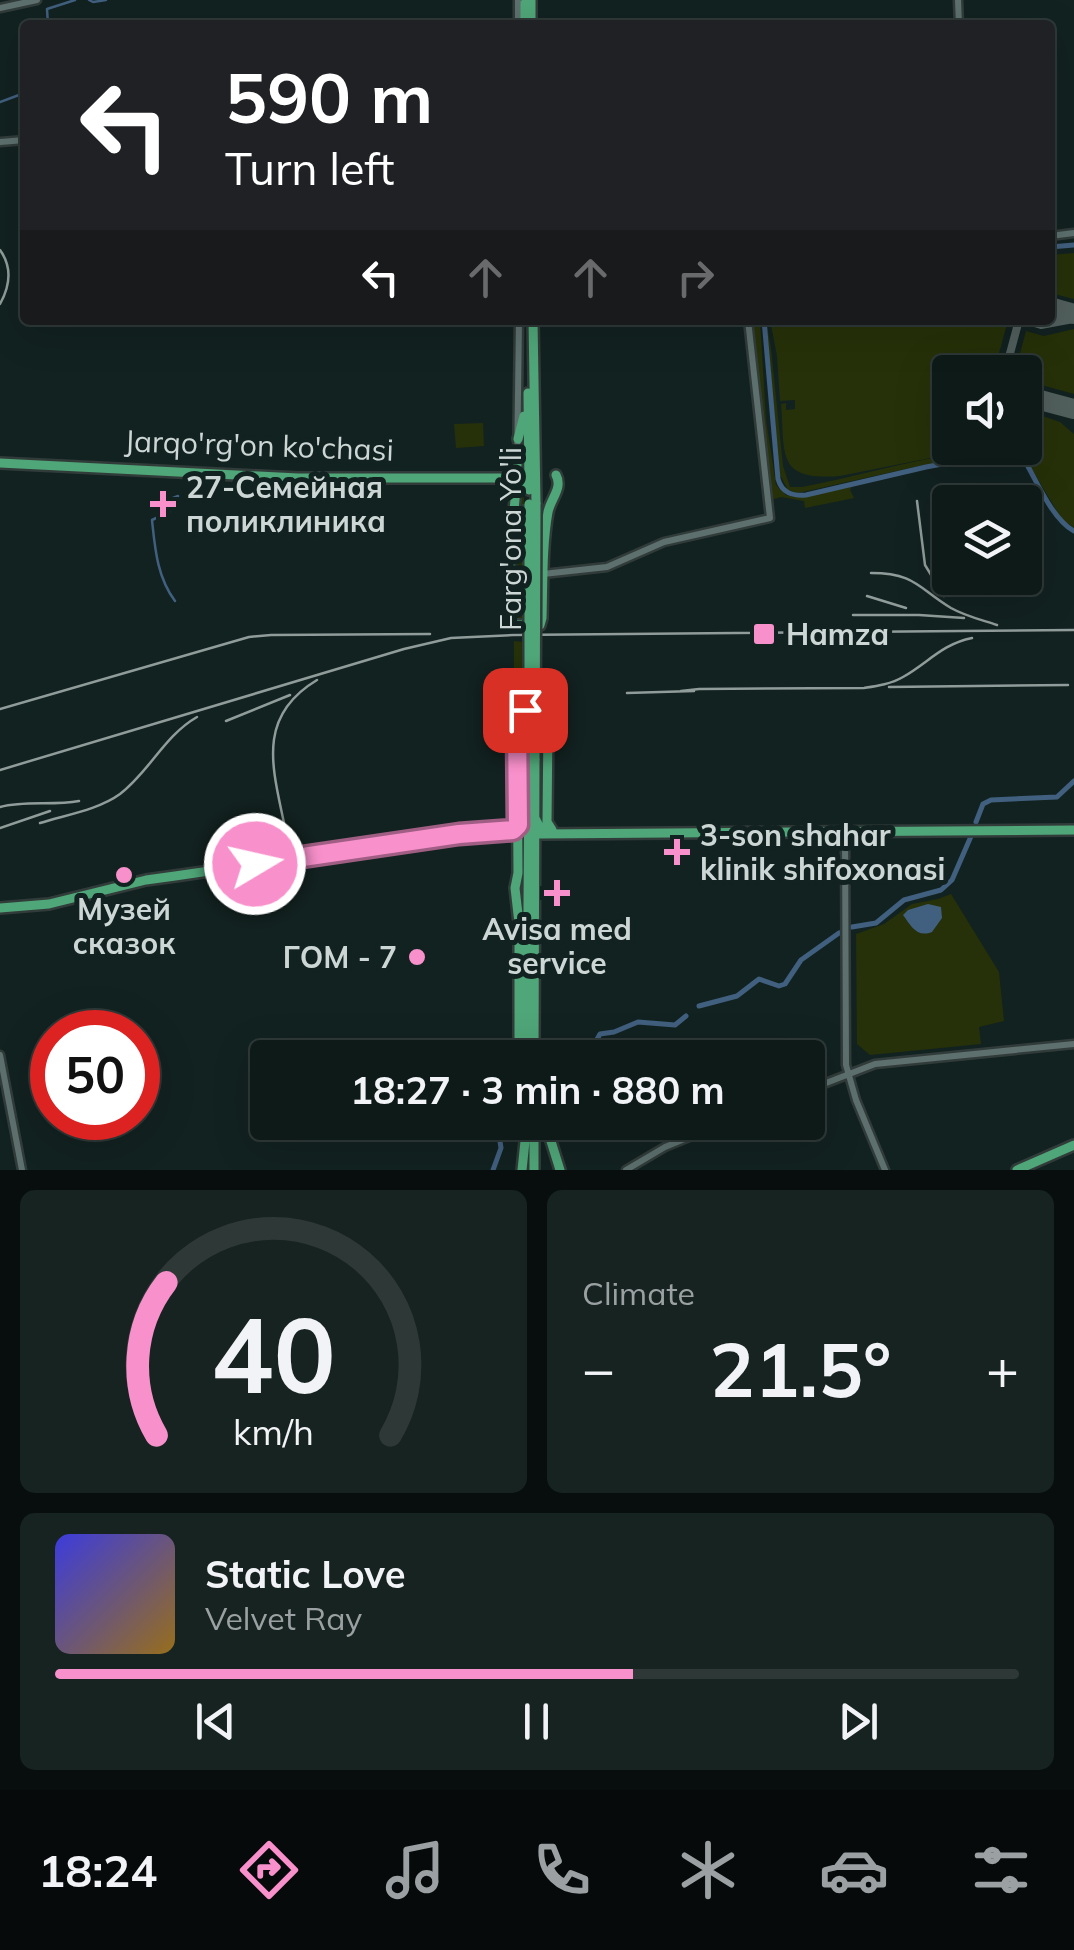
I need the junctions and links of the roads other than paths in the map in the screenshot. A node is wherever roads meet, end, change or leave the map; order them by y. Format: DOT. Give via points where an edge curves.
graph roads {
  1 [pos="36,0"];
  2 [pos="0,8"];
  3 [pos="519,325"];
  4 [pos="530,325"];
  5 [pos="530,325"];
  6 [pos="749,325"];
  7 [pos="528,379"];
  8 [pos="519,434"];
  9 [pos="535,452"];
  10 [pos="0,461"];
  11 [pos="513,474"];
  12 [pos="556,474"];
  13 [pos="533,488"];
  14 [pos="512,537"];
  15 [pos="543,574"];
  16 [pos="532,765"];
  17 [pos="549,778"];
  18 [pos="532,816"];
  19 [pos="518,825"];
  20 [pos="1074,828"];
  21 [pos="845,830"];
  22 [pos="506,831"];
  23 [pos="557,832"];
  24 [pos="459,834"];
  25 [pos="531,836"];
  26 [pos="517,841"];
  27 [pos="518,867"];
  28 [pos="520,893"];
  29 [pos="0,908"];
  30 [pos="519,1040"];
  31 [pos="529,1040"];
  32 [pos="530,1040"];
  33 [pos="1074,1044"];
  34 [pos="0,1055"];
  35 [pos="848,1074"];
  36 [pos="825,1083"];
  37 [pos="525,1140"];
  38 [pos="530,1140"];
  39 [pos="549,1140"];
  40 [pos="682,1140"];
  41 [pos="1074,1148"];
  42 [pos="1025,1169"];
  43 [pos="22,1170"];
  44 [pos="524,1170"];
  45 [pos="534,1170"];
  46 [pos="560,1170"];
  47 [pos="626,1170"];
  48 [pos="885,1170"];
  1 -- 2 [label="street"];
  3 -- 8 [label="street, Farg'ona Yo'li"];
  4 -- 7 [label="main road, Farg'ona Yo'li"];
  5 -- 9 [label="main road, Farg'ona Yo'li"];
  6 -- 15 [label="street" via="770,518 664,542 607,567"];
  7 -- 8 [label="main road"];
  7 -- 13 [label="main road, Farg'ona Yo'li"];
  8 -- 11 [label="street, Farg'ona Yo'li"];
  8 -- 11 [label="street, Farg'ona Yo'li"];
  9 -- 12 [label="main road" via="542,468"];
  9 -- 13 [label="main road, Farg'ona Yo'li"];
  10 -- 11 [label="main road, Jarqo'rg'on ko'chasi" via="298,478"];
  11 -- 13 [label="main road"];
  11 -- 14 [label="main road"];
  11 -- 14 [label="main road"];
  12 -- 13 [label="main road" via="544,475"];
  12 -- 15 [label="main road" via="560,483 548,510"];
  13 -- 16 [label="main road, Farg'ona Yo'li, bridge"];
  14 -- 15 [label="main road" via="515,621 542,618"];
  16 -- 17 [label="main road"];
  16 -- 18 [label="main road" via="524,796"];
  16 -- 25 [label="main road, Farg'ona Yo'li"];
  17 -- 18 [label="main road"];
  17 -- 19 [label="main road" via="548,720 541,710 527,709 517,723"];
  17 -- 23 [label="main road"];
  18 -- 19 [label="main road"];
  18 -- 23 [label="main road" via="542,829"];
  18 -- 25 [label="main road" via="524,827"];
  19 -- 22 [label="main road"];
  19 -- 24 [label="main road"];
  19 -- 26 [label="main road"];
  20 -- 21 [label="main road"];
  21 -- 23 [label="main road"];
  21 -- 35 [label="street"];
  22 -- 24 [label="main road"];
  22 -- 26 [label="main road"];
  23 -- 25 [label="main road"];
  24 -- 29 [label="main road"];
  25 -- 27 [label="main road"];
  25 -- 28 [label="main road, Farg'ona Yo'li"];
  25 -- 32 [label="main road, Farg'ona Yo'li"];
  26 -- 27 [label="main road"];
  27 -- 28 [label="main road"];
  28 -- 30 [label="main road"];
  28 -- 31 [label="main road, Farg'ona Yo'li"];
  33 -- 35 [label="street" via="876,1064"];
  34 -- 43 [label="street"];
  35 -- 36 [label="street"];
  35 -- 48 [label="street"];
  37 -- 44 [label="main road"];
  38 -- 45 [label="main road"];
  39 -- 46 [label="main road"];
  40 -- 47 [label="street"];
  41 -- 42 [label="main road"];
}
